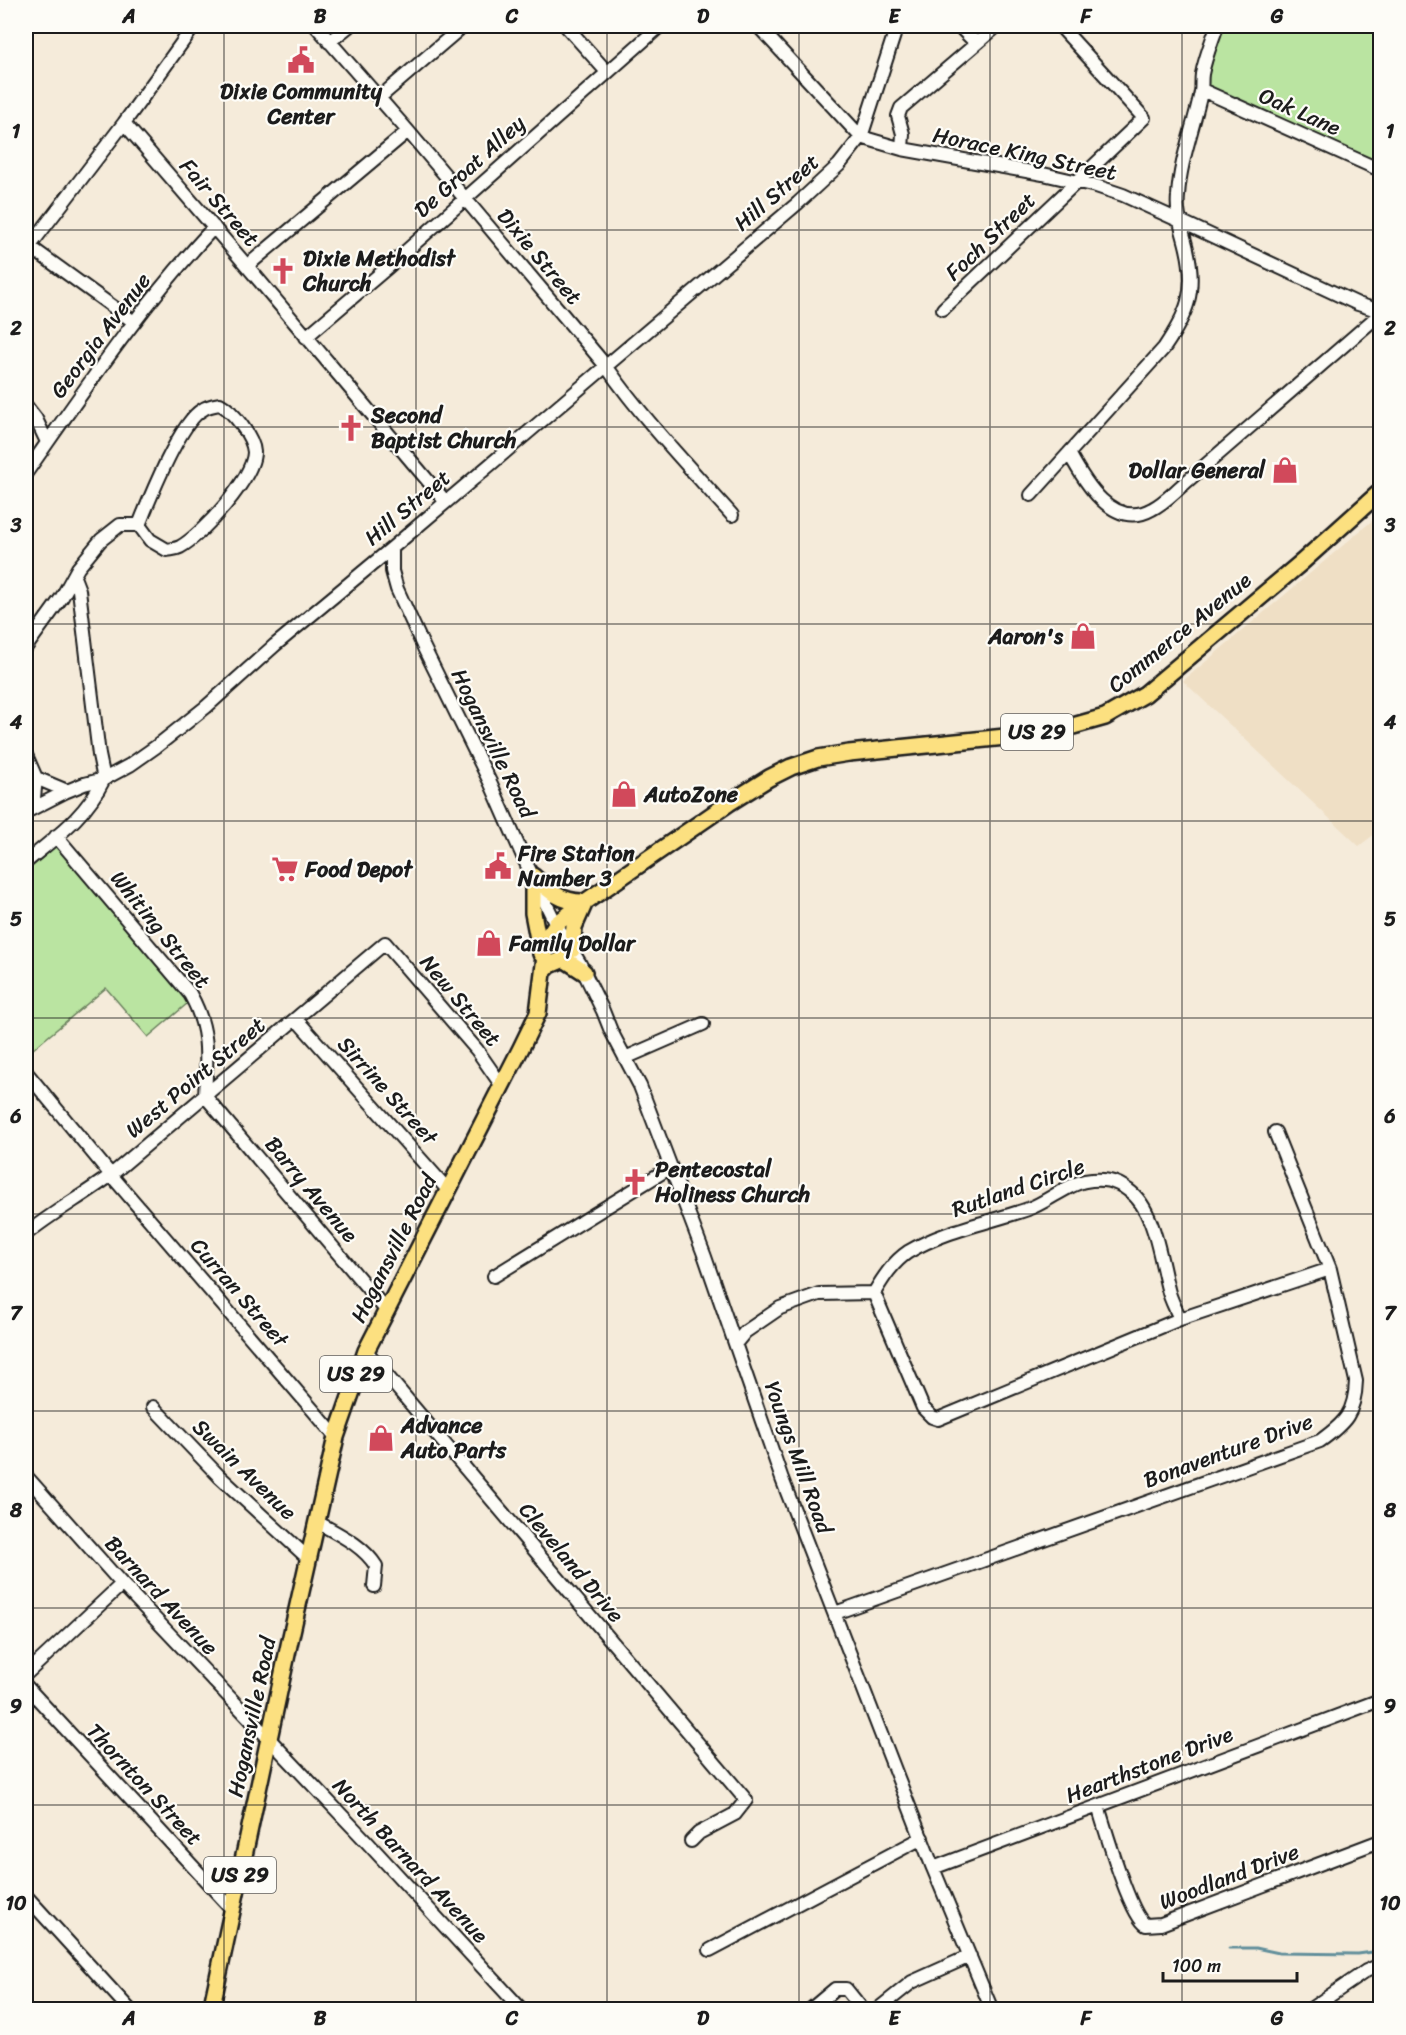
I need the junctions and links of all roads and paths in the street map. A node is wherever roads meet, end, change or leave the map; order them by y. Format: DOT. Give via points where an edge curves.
graph roads {
  1 [pos="194,26"];
  2 [pos="316,26"];
  3 [pos="349,26"];
  4 [pos="463,26"];
  5 [pos="566,26"];
  6 [pos="660,26"];
  7 [pos="758,26"];
  8 [pos="897,26"];
  9 [pos="959,26"];
  10 [pos="997,26"];
  11 [pos="1060,26"];
  12 [pos="1217,26"];
  13 [pos="329,42"];
  14 [pos="976,43"];
  15 [pos="607,72"];
  16 [pos="1202,90"];
  17 [pos="379,98"];
  18 [pos="124,123"];
  19 [pos="408,131"];
  20 [pos="861,136"];
  21 [pos="902,148"];
  22 [pos="1380,170"];
  23 [pos="1078,181"];
  24 [pos="464,198"];
  25 [pos="1178,220"];
  26 [pos="214,228"];
  27 [pos="27,249"];
  28 [pos="247,266"];
  29 [pos="943,309"];
  30 [pos="1380,312"];
  31 [pos="134,322"];
  32 [pos="306,337"];
  33 [pos="606,366"];
  34 [pos="26,406"];
  35 [pos="47,442"];
  36 [pos="1069,453"];
  37 [pos="26,473"];
  38 [pos="1380,492"];
  39 [pos="1031,495"];
  40 [pos="445,501"];
  41 [pos="732,515"];
  42 [pos="139,525"];
  43 [pos="392,548"];
  44 [pos="74,578"];
  45 [pos="26,647"];
  46 [pos="26,755"];
  47 [pos="36,778"];
  48 [pos="104,779"];
  49 [pos="67,791"];
  50 [pos="29,810"];
  51 [pos="56,836"];
  52 [pos="26,862"];
  53 [pos="533,876"];
  54 [pos="585,902"];
  55 [pos="556,924"];
  56 [pos="385,943"];
  57 [pos="572,950"];
  58 [pos="544,971"];
  59 [pos="584,972"];
  60 [pos="296,1019"];
  61 [pos="703,1024"];
  62 [pos="626,1058"];
  63 [pos="26,1072"];
  64 [pos="502,1086"];
  65 [pos="205,1096"];
  66 [pos="1275,1132"];
  67 [pos="671,1167"];
  68 [pos="111,1175"];
  69 [pos="448,1190"];
  70 [pos="26,1234"];
  71 [pos="1330,1269"];
  72 [pos="494,1276"];
  73 [pos="874,1293"];
  74 [pos="386,1310"];
  75 [pos="1180,1318"];
  76 [pos="736,1343"];
  77 [pos="366,1351"];
  78 [pos="153,1407"];
  79 [pos="336,1437"];
  80 [pos="26,1476"];
  81 [pos="317,1522"];
  82 [pos="309,1559"];
  83 [pos="122,1584"];
  84 [pos="374,1586"];
  85 [pos="835,1613"];
  86 [pos="26,1674"];
  87 [pos="26,1686"];
  88 [pos="1380,1700"];
  89 [pos="269,1740"];
  90 [pos="1098,1806"];
  91 [pos="922,1838"];
  92 [pos="692,1841"];
  93 [pos="1380,1841"];
  94 [pos="933,1868"];
  95 [pos="26,1896"];
  96 [pos="233,1910"];
  97 [pos="710,1950"];
  98 [pos="970,1956"];
  99 [pos="1380,1965"];
  100 [pos="130,2010"];
  101 [pos="211,2010"];
  102 [pos="522,2010"];
  103 [pos="810,2010"];
  104 [pos="863,2010"];
  105 [pos="877,2010"];
  106 [pos="992,2010"];
  107 [pos="1309,2010"];
  1 -- 18 [label="street"];
  2 -- 13 [label="street, Dixie Street"];
  3 -- 13 [label="street"];
  4 -- 17 [label="street"];
  5 -- 15 [label="street"];
  6 -- 15 [label="street, De Groat Alley"];
  7 -- 20 [label="street"];
  8 -- 20 [label="street, Hill Street"];
  9 -- 14 [label="street"];
  10 -- 14 [label="street"];
  11 -- 23 [label="street, Foch Street" via="1144,118"];
  12 -- 16 [label="street" via="1202,75"];
  13 -- 17 [label="street, Dixie Street"];
  14 -- 21 [label="street" via="901,108 898,116"];
  15 -- 24 [label="street, De Groat Alley"];
  16 -- 22 [label="street, Oak Lane"];
  16 -- 25 [label="street" via="1184,162"];
  17 -- 19 [label="street, Dixie Street"];
  18 -- 26 [label="street, Fair Street"];
  18 -- 27 [label="street"];
  19 -- 24 [label="street, Dixie Street"];
  19 -- 28 [label="street"];
  20 -- 21 [label="street, Horace King Street"];
  20 -- 33 [label="street, Hill Street" via="839,165 798,203"];
  21 -- 23 [label="street, Horace King Street"];
  23 -- 25 [label="street, Horace King Street" via="1123,195"];
  23 -- 29 [label="street, Foch Street"];
  24 -- 32 [label="street, De Groat Alley"];
  24 -- 33 [label="street, Dixie Street"];
  25 -- 30 [label="street, Horace King Street"];
  25 -- 36 [label="street" via="1188,251 1188,308 1164,348"];
  26 -- 28 [label="street, Fair Street"];
  26 -- 31 [label="street, Georgia Avenue"];
  27 -- 31 [label="street"];
  28 -- 32 [label="street, Fair Street"];
  30 -- 36 [label="street" via="1152,509 1130,516 1113,509 1088,484"];
  31 -- 35 [label="street, Georgia Avenue"];
  32 -- 40 [label="street, Fair Street"];
  33 -- 40 [label="street, Hill Street"];
  33 -- 41 [label="street, Dixie Street" via="668,444"];
  34 -- 35 [label="street"];
  35 -- 37 [label="street, Georgia Avenue"];
  36 -- 39 [label="street"];
  38 -- 54 [label="main road, Commerce Avenue / US 29" via="1154,687 1124,708 1073,726 849,753 791,767 729,803"];
  40 -- 43 [label="street, Hill Street"];
  42 -- 42 [label="street" via="165,462 193,418 200,410 222,405 252,444 254,454 241,485 200,531 174,549 167,550 150,540"];
  42 -- 44 [label="street" via="120,525 101,540"];
  43 -- 48 [label="street, Hill Street" via="206,707 139,759"];
  43 -- 53 [label="street, Hogansville Road" via="397,589"];
  44 -- 45 [label="street"];
  44 -- 48 [label="street" via="79,590"];
  46 -- 47 [label="street"];
  47 -- 49 [label="street"];
  47 -- 50 [label="street"];
  48 -- 49 [label="street, Hill Street"];
  48 -- 51 [label="street" via="82,814"];
  49 -- 50 [label="street, Hill Street"];
  51 -- 52 [label="street"];
  51 -- 65 [label="street, Whiting Street" via="190,994 205,1028"];
  53 -- 54 [label="main road" via="561,899"];
  53 -- 55 [label="street, Hogansville Road"];
  53 -- 58 [label="main road" via="533,913"];
  54 -- 55 [label="main road, Commerce Avenue / US 29"];
  54 -- 57 [label="main road" via="574,927"];
  55 -- 57 [label="street, Youngs Mill Road"];
  55 -- 58 [label="main road, Hogansville Road / US 29" via="550,933"];
  56 -- 60 [label="street, West Point Street"];
  56 -- 64 [label="street, New Street" via="477,1050"];
  57 -- 59 [label="street, Youngs Mill Road"];
  58 -- 59 [label="main road" via="564,959"];
  58 -- 64 [label="main road, Hogansville Road / US 29" via="538,1013"];
  59 -- 62 [label="street, Youngs Mill Road"];
  60 -- 65 [label="street, West Point Street"];
  60 -- 69 [label="street, Sirrine Street"];
  61 -- 62 [label="street"];
  62 -- 67 [label="street, Youngs Mill Road"];
  63 -- 68 [label="street, Curran Street"];
  64 -- 69 [label="main road, Hogansville Road / US 29"];
  65 -- 68 [label="street, West Point Street"];
  65 -- 74 [label="street, Barry Avenue"];
  66 -- 71 [label="street, Bonaventure Drive"];
  67 -- 72 [label="street"];
  67 -- 76 [label="street, Youngs Mill Road"];
  68 -- 70 [label="street, West Point Street"];
  68 -- 79 [label="street, Curran Street"];
  69 -- 74 [label="main road, Hogansville Road / US 29"];
  71 -- 75 [label="street"];
  71 -- 85 [label="street, Bonaventure Drive" via="1356,1381 1355,1396 1341,1426 1320,1441"];
  73 -- 75 [label="street" via="923,1408 938,1419"];
  73 -- 75 [label="street, Rutland Circle" via="886,1272 906,1253 940,1236 1030,1209 1084,1181 1112,1180 1138,1199 1152,1224 1168,1292"];
  73 -- 76 [label="street" via="809,1297 768,1315"];
  74 -- 77 [label="main road, Hogansville Road / US 29"];
  76 -- 85 [label="street, Youngs Mill Road" via="782,1479"];
  77 -- 79 [label="main road, Hogansville Road / US 29"];
  77 -- 92 [label="street, Cleveland Drive" via="746,1800 735,1814 699,1833"];
  78 -- 82 [label="street, Swain Avenue" via="219,1476"];
  79 -- 81 [label="main road, Hogansville Road / US 29"];
  80 -- 83 [label="street, Barnard Avenue"];
  81 -- 82 [label="main road, Hogansville Road / US 29"];
  81 -- 84 [label="street" via="360,1547 372,1559 376,1566"];
  82 -- 89 [label="main road, Hogansville Road / US 29"];
  83 -- 86 [label="street"];
  83 -- 89 [label="street, Barnard Avenue"];
  85 -- 91 [label="street, Youngs Mill Road"];
  87 -- 96 [label="street, Thornton Street"];
  88 -- 90 [label="street, Hearthstone Drive"];
  89 -- 96 [label="main road, Hogansville Road / US 29"];
  89 -- 102 [label="street, North Barnard Avenue"];
  90 -- 93 [label="street, Woodland Drive" via="1128,1895 1137,1916 1146,1925 1161,1924"];
  90 -- 94 [label="street, Hearthstone Drive"];
  91 -- 94 [label="street, Youngs Mill Road"];
  91 -- 97 [label="street"];
  94 -- 98 [label="street, Youngs Mill Road"];
  95 -- 100 [label="street"];
  96 -- 101 [label="main road, Hogansville Road / US 29"];
  98 -- 105 [label="street" via="912,1982"];
  98 -- 106 [label="street, Youngs Mill Road"];
  99 -- 107 [label="street"];
  103 -- 104 [label="street" via="835,1989 846,1989"];
}
